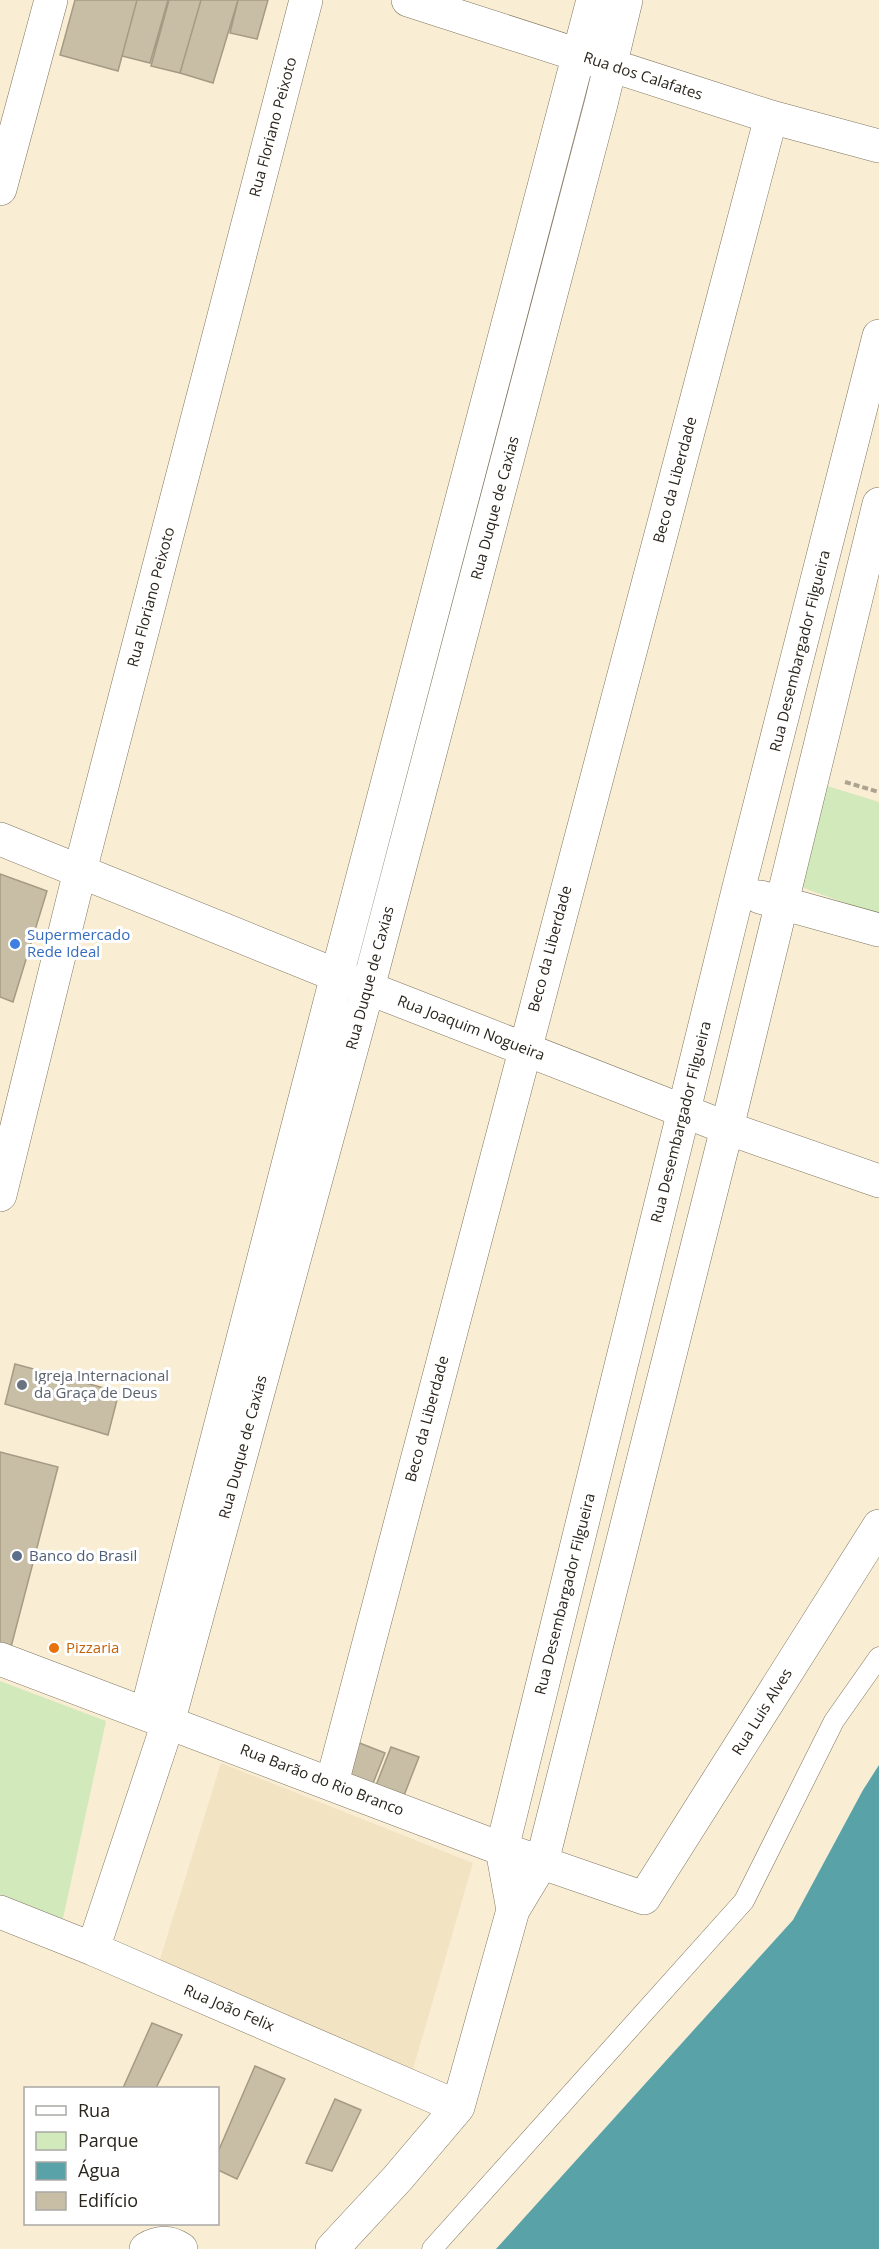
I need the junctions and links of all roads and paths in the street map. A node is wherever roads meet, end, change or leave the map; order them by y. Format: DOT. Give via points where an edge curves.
graph roads {
  1 [pos="51,0"];
  2 [pos="306,0"];
  3 [pos="408,0"];
  4 [pos="593,0"];
  5 [pos="626,0"];
  6 [pos="578,55"];
  7 [pos="610,65"];
  8 [pos="771,117"];
  9 [pos="879,146"];
  10 [pos="0,189"];
  11 [pos="879,336"];
  12 [pos="879,504"];
  13 [pos="772,761"];
  14 [pos="814,772"];
  15 [pos="0,839"];
  16 [pos="80,871"];
  17 [pos="738,891"];
  18 [pos="782,903"];
  19 [pos="879,930"];
  20 [pos="337,975"];
  21 [pos="368,988"];
  22 [pos="524,1049"];
  23 [pos="683,1111"];
  24 [pos="727,1128"];
  25 [pos="879,1181"];
  26 [pos="0,1195"];
  27 [pos="879,1526"];
  28 [pos="879,1657"];
  29 [pos="0,1659"];
  30 [pos="157,1719"];
  31 [pos="332,1783"];
  32 [pos="502,1849"];
  33 [pos="542,1862"];
  34 [pos="644,1898"];
  35 [pos="513,1910"];
  36 [pos="0,1912"];
  37 [pos="93,1949"];
  38 [pos="458,2107"];
  39 [pos="332,2249"];
  40 [pos="432,2249"];
  1 -- 10 [label="street"];
  2 -- 16 [label="street, Rua Floriano Peixoto"];
  3 -- 6 [label="street, Rua dos Calafates"];
  4 -- 6 [label="street, Rua Duque de Caxias"];
  5 -- 7 [label="street, Rua Duque de Caxias"];
  6 -- 7 [label="street, Rua dos Calafates"];
  6 -- 20 [label="street, Rua Duque de Caxias"];
  7 -- 8 [label="street, Rua dos Calafates"];
  7 -- 21 [label="street, Rua Duque de Caxias"];
  8 -- 9 [label="street, Rua dos Calafates"];
  8 -- 22 [label="street, Beco da Liberdade"];
  11 -- 13 [label="street, Rua Desembargador Filgueira"];
  12 -- 14 [label="street, Rua Desembargador Filgueira"];
  13 -- 14 [label="street"];
  13 -- 17 [label="street, Rua Desembargador Filgueira"];
  14 -- 18 [label="street, Rua Desembargador Filgueira"];
  15 -- 16 [label="street, Rua Joaquim Nogueira"];
  16 -- 20 [label="street, Rua Joaquim Nogueira"];
  16 -- 26 [label="street, Rua Floriano Peixoto"];
  17 -- 18 [label="street"];
  17 -- 23 [label="street, Rua Desembargador Filgueira"];
  18 -- 19 [label="street"];
  18 -- 24 [label="street, Rua Desembargador Filgueira"];
  20 -- 21 [label="street, Rua Joaquim Nogueira"];
  20 -- 30 [label="street, Rua Duque de Caxias"];
  21 -- 22 [label="street, Rua Joaquim Nogueira"];
  21 -- 30 [label="street, Rua Duque de Caxias"];
  22 -- 23 [label="street, Rua Joaquim Nogueira"];
  22 -- 31 [label="street, Beco da Liberdade"];
  23 -- 24 [label="street, Rua Joaquim Nogueira"];
  23 -- 32 [label="street, Rua Desembargador Filgueira"];
  24 -- 25 [label="street, Rua Joaquim Nogueira"];
  24 -- 33 [label="street, Rua Desembargador Filgueira"];
  27 -- 34 [label="street, Rua Luis Alves"];
  28 -- 40 [label="lane" via="834,1721 744,1901"];
  29 -- 30 [label="street, Rua Barão do Rio Branco"];
  30 -- 31 [label="street, Rua Barão do Rio Branco"];
  30 -- 37 [label="street, Rua Duque de Caxias"];
  31 -- 32 [label="street, Rua Barão do Rio Branco"];
  32 -- 33 [label="street, Rua Barão do Rio Branco"];
  32 -- 35 [label="street, Rua Desembargador Filgueira"];
  33 -- 34 [label="street, Rua Barão do Rio Branco"];
  33 -- 35 [label="street, Rua Desembargador Filgueira"];
  35 -- 38 [label="street, Rua Desembargador Filgueira"];
  36 -- 37 [label="street, Rua João Felix"];
  37 -- 38 [label="street, Rua João Felix"];
  38 -- 39 [label="street"];
}
